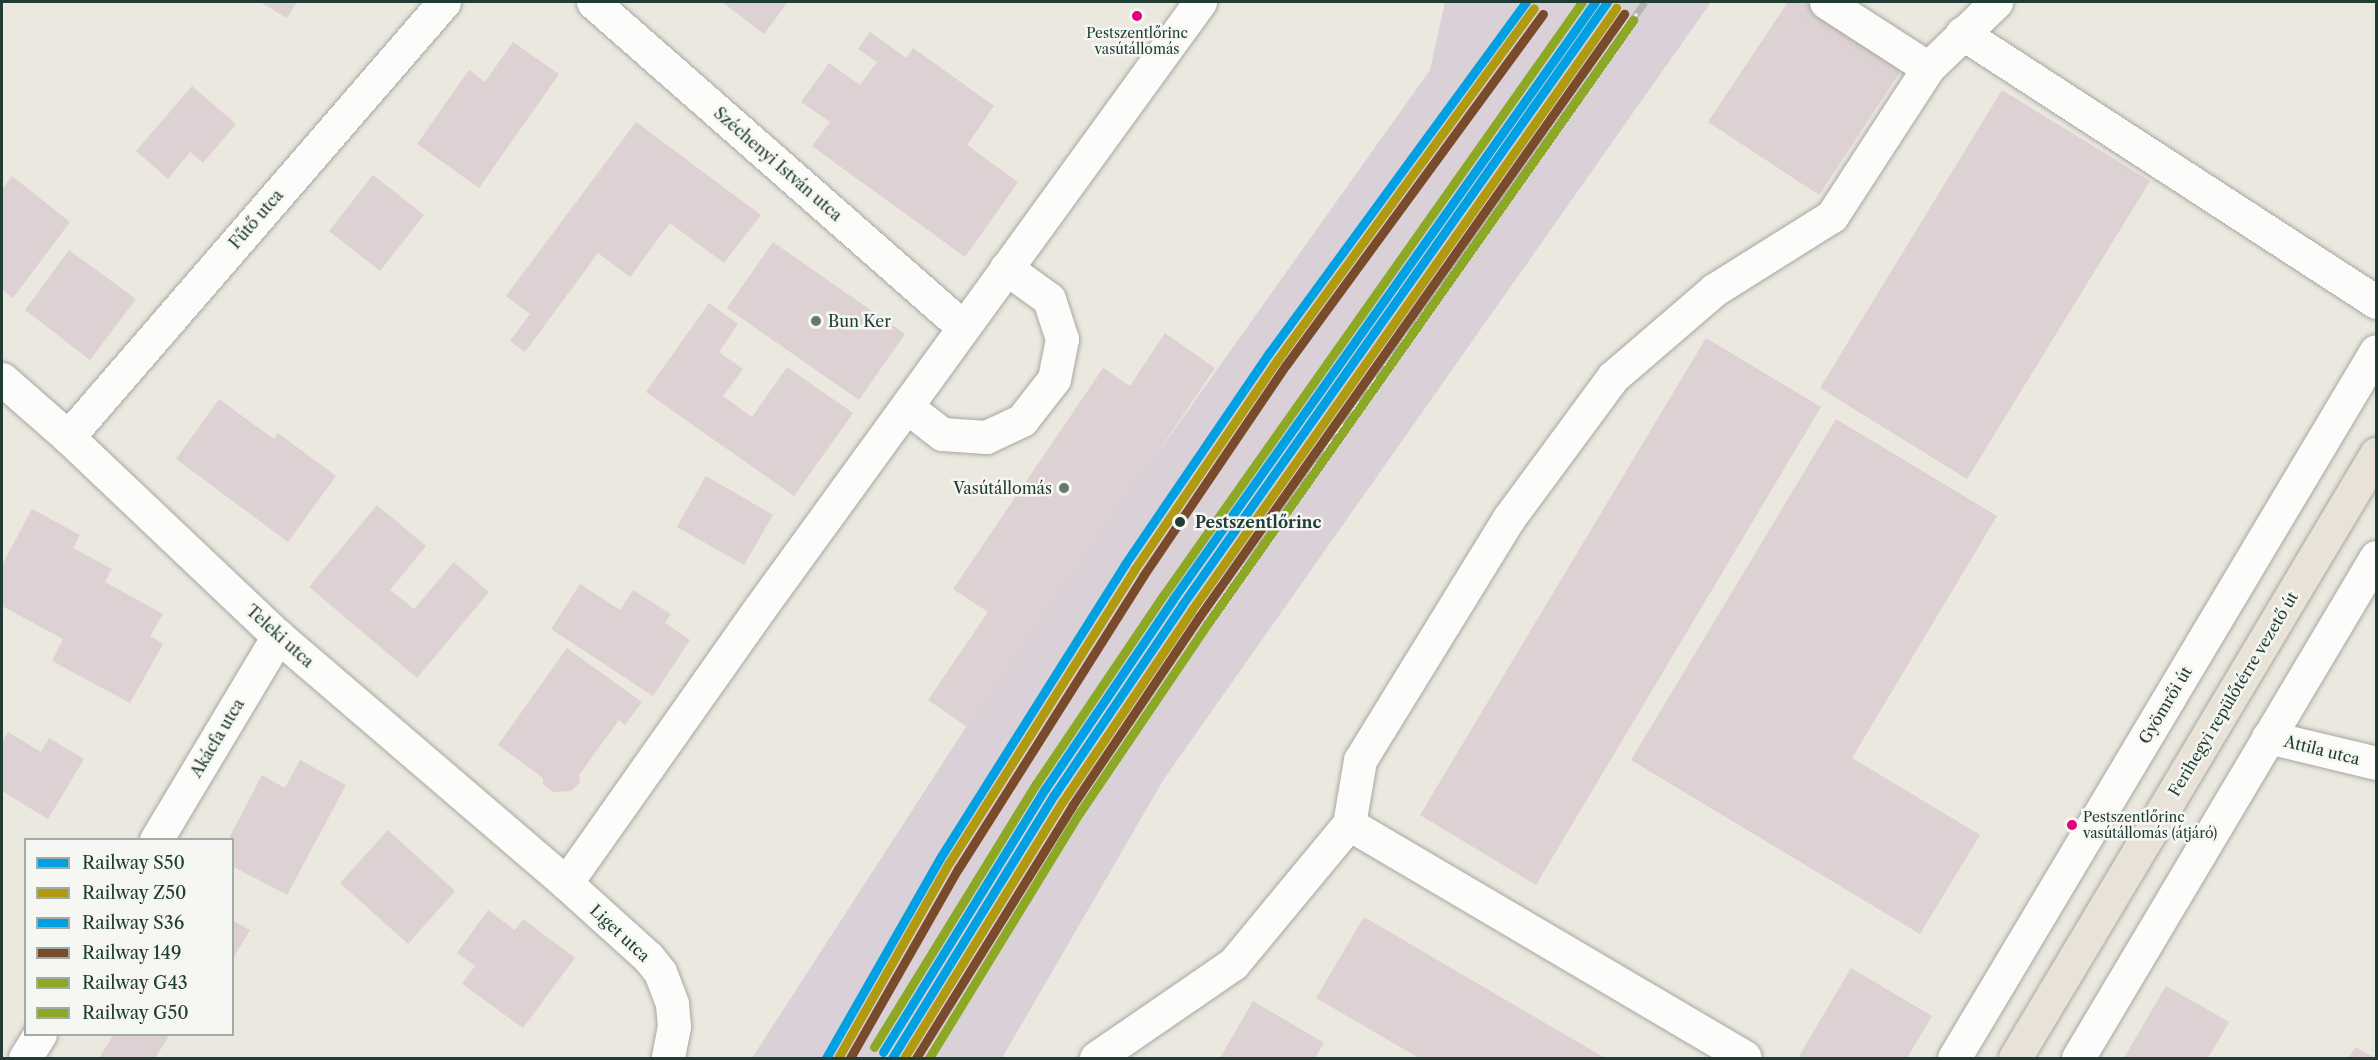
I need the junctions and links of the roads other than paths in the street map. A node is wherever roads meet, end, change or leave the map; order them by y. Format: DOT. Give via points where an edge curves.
graph roads {
  1 [pos="444,2"];
  2 [pos="593,2"];
  3 [pos="1200,2"];
  4 [pos="1826,2"];
  5 [pos="1996,2"];
  6 [pos="1962,33"];
  7 [pos="1928,68"];
  8 [pos="1006,268"];
  9 [pos="2376,302"];
  10 [pos="963,327"];
  11 [pos="2376,351"];
  12 [pos="2,379"];
  13 [pos="907,407"];
  14 [pos="68,436"];
  15 [pos="2376,454"];
  16 [pos="2376,557"];
  17 [pos="278,636"];
  18 [pos="2268,737"];
  19 [pos="2376,763"];
  20 [pos="1349,824"];
  21 [pos="157,838"];
  22 [pos="566,883"];
  23 [pos="39,1036"];
  24 [pos="1744,1057"];
  25 [pos="25,1059"];
  26 [pos="668,1059"];
  27 [pos="1096,1059"];
  28 [pos="1954,1059"];
  29 [pos="2015,1059"];
  30 [pos="2078,1059"];
  1 -- 14 [label="street, Fűtő utca"];
  2 -- 10 [label="street, Széchenyi István utca"];
  3 -- 8 [label="street"];
  4 -- 7 [label="street"];
  5 -- 6 [label="street"];
  6 -- 7 [label="street"];
  6 -- 9 [label="street"];
  7 -- 20 [label="street" via="1832,216 1714,290 1613,377 1509,518 1360,760"];
  8 -- 10 [label="street"];
  8 -- 13 [label="street" via="1049,299 1062,339 1054,379 1022,420 986,436 942,434"];
  10 -- 13 [label="street"];
  11 -- 28 [label="street, Gyömrői út"];
  12 -- 14 [label="street, Teleki utca"];
  13 -- 22 [label="street"];
  14 -- 17 [label="street, Teleki utca"];
  15 -- 29 [label="main road, Ferihegyi repülőtérre vezető út"];
  16 -- 18 [label="street"];
  17 -- 21 [label="street, Akácfa utca"];
  17 -- 22 [label="street, Teleki utca"];
  18 -- 19 [label="street, Attila utca"];
  18 -- 30 [label="street"];
  20 -- 24 [label="street"];
  20 -- 27 [label="street" via="1233,964"];
  22 -- 26 [label="street, Liget utca" via="660,972 672,1004 674,1026"];
  23 -- 25 [label="street"];
}
